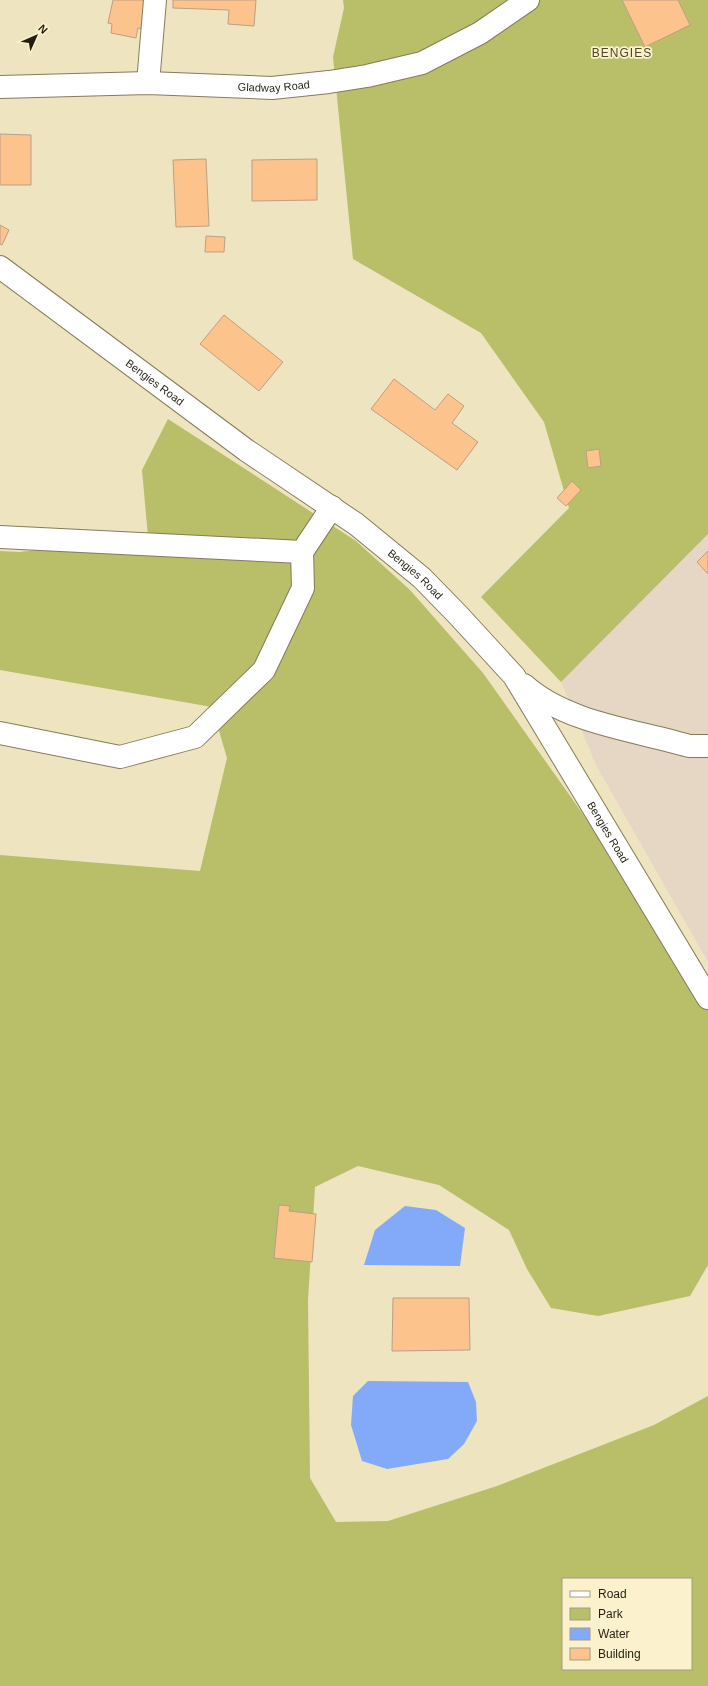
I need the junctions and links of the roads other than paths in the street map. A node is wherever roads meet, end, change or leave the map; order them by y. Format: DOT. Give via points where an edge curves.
graph roads {
  1 [pos="156,0"];
  2 [pos="528,0"];
  3 [pos="148,83"];
  4 [pos="0,87"];
  5 [pos="0,267"];
  6 [pos="332,508"];
  7 [pos="0,537"];
  8 [pos="302,552"];
  9 [pos="514,676"];
  10 [pos="0,733"];
  11 [pos="708,746"];
  12 [pos="708,998"];
  1 -- 3 [label="street"];
  2 -- 3 [label="street, Gladway Road" via="480,33 422,63 367,76 272,88"];
  3 -- 4 [label="street, Gladway Road"];
  5 -- 6 [label="street, Bengies Road" via="240,445"];
  6 -- 8 [label="street"];
  6 -- 9 [label="street, Bengies Road" via="356,524 422,578"];
  7 -- 8 [label="street"];
  8 -- 10 [label="street" via="303,588 264,670 195,737 120,758"];
  9 -- 11 [label="street" via="555,707 579,717 689,746"];
  9 -- 12 [label="street, Bengies Road"];
}
